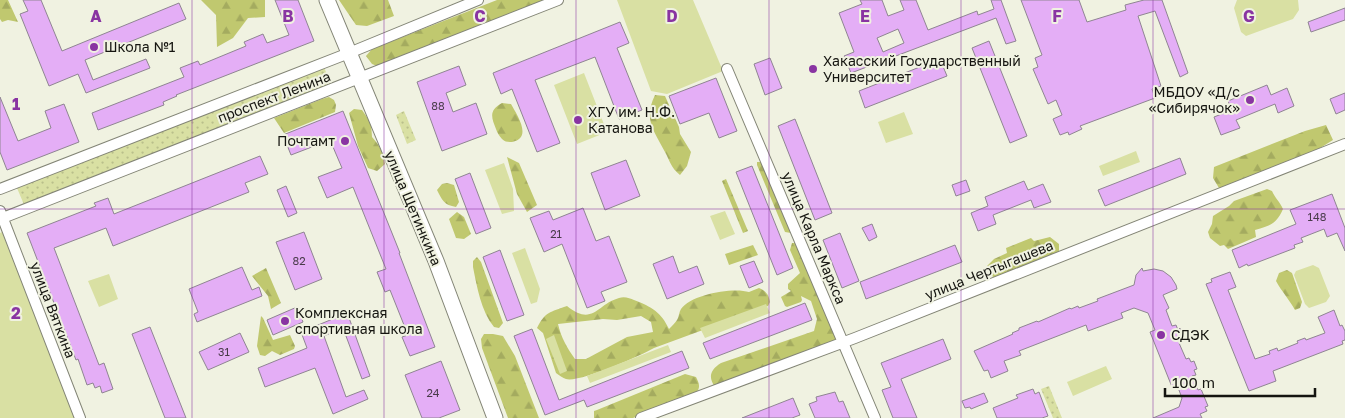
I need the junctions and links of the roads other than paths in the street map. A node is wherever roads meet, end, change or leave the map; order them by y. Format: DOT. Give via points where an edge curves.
graph roads {
  1 [pos="327,0"];
  2 [pos="478,0"];
  3 [pos="558,0"];
  4 [pos="349,53"];
  5 [pos="727,69"];
  6 [pos="360,78"];
  7 [pos="1345,144"];
  8 [pos="0,189"];
  9 [pos="1,216"];
  10 [pos="844,342"];
  11 [pos="80,418"];
  12 [pos="495,418"];
  13 [pos="641,418"];
  14 [pos="876,418"];
  1 -- 4 [label="main road, улица Щетинкина"];
  2 -- 4 [label="street, проспект Ленина"];
  3 -- 6 [label="street, проспект Ленина"];
  4 -- 6 [label="main road, улица Щетинкина"];
  4 -- 8 [label="street, проспект Ленина"];
  5 -- 10 [label="street, улица Карла Маркса"];
  6 -- 9 [label="street, проспект Ленина"];
  6 -- 12 [label="main road, улица Щетинкина" via="436,261"];
  7 -- 10 [label="street, улица Чертыгашева"];
  9 -- 11 [label="street, улица Вяткина"];
  10 -- 13 [label="street, улица Чертыгашева"];
  10 -- 14 [label="street, улица Карла Маркса"];
}
